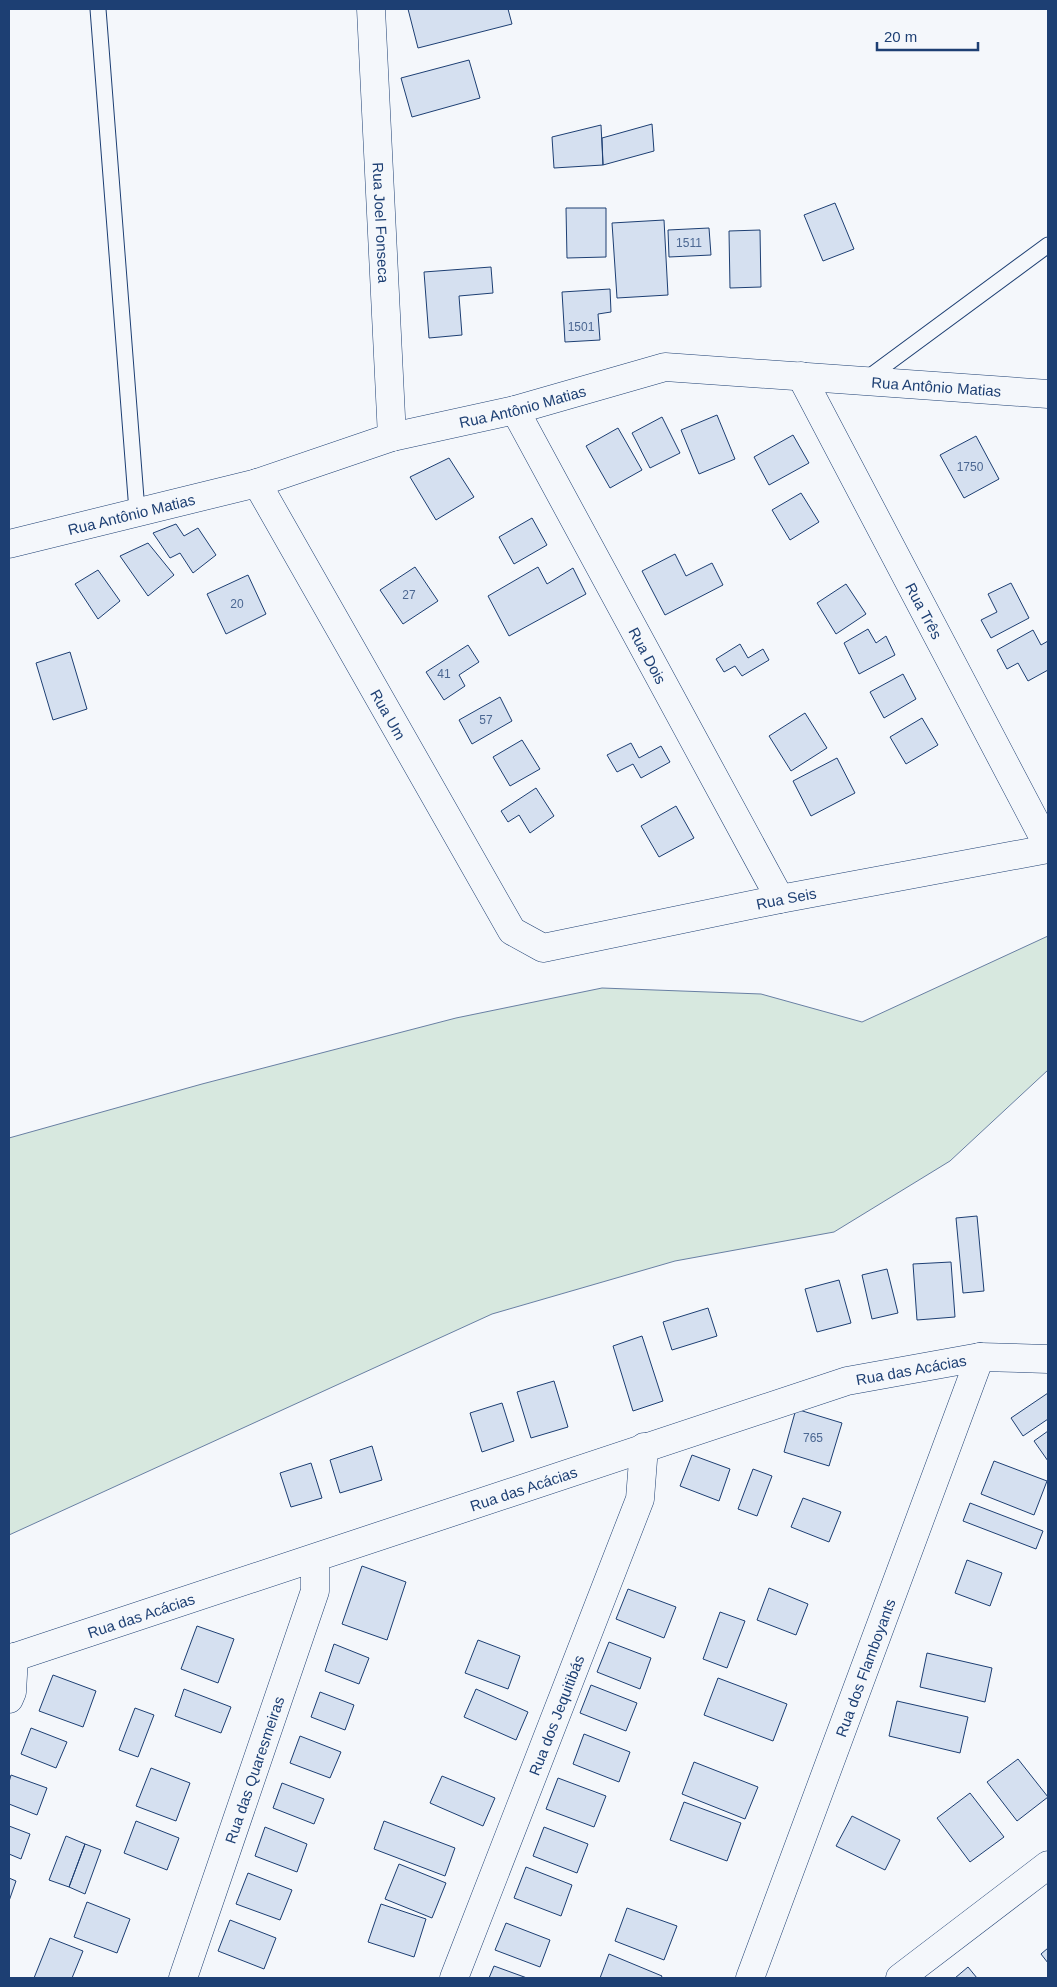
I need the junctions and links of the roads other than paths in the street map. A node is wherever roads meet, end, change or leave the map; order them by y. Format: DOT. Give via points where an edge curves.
graph roads {
  1 [pos="98,9"];
  2 [pos="371,9"];
  3 [pos="1048,245"];
  4 [pos="801,376"];
  5 [pos="865,380"];
  6 [pos="1048,394"];
  7 [pos="515,410"];
  8 [pos="392,438"];
  9 [pos="257,483"];
  10 [pos="137,511"];
  11 [pos="9,544"];
  12 [pos="1048,847"];
  13 [pos="780,900"];
  14 [pos="527,940"];
  15 [pos="980,1357"];
  16 [pos="1048,1358"];
  17 [pos="644,1447"];
  18 [pos="315,1559"];
  19 [pos="12,1658"];
  20 [pos="9,1699"];
  21 [pos="1048,1866"];
  22 [pos="183,1978"];
  23 [pos="454,1978"];
  24 [pos="750,1978"];
  25 [pos="900,1978"];
  1 -- 10 [label="lane"];
  2 -- 8 [label="street, Rua Joel Fonseca"];
  3 -- 5 [label="lane"];
  4 -- 5 [label="street, Rua Antônio Matias"];
  4 -- 7 [label="street, Rua Antônio Matias" via="665,367"];
  4 -- 12 [label="street, Rua Três"];
  5 -- 6 [label="street, Rua Antônio Matias"];
  7 -- 8 [label="street, Rua Antônio Matias"];
  7 -- 13 [label="street, Rua Dois"];
  8 -- 9 [label="street, Rua Antônio Matias"];
  9 -- 10 [label="street, Rua Antônio Matias"];
  9 -- 14 [label="street, Rua Um" via="512,931"];
  10 -- 11 [label="street, Rua Antônio Matias"];
  12 -- 13 [label="street, Rua Seis"];
  13 -- 14 [label="street, Rua Seis" via="543,948"];
  15 -- 16 [label="street, Rua das Acácias"];
  15 -- 17 [label="street, Rua das Acácias" via="847,1381"];
  15 -- 24 [label="street, Rua dos Flamboyants"];
  17 -- 18 [label="street, Rua das Acácias"];
  17 -- 23 [label="street, Rua dos Jequitibás" via="640,1499"];
  18 -- 19 [label="street, Rua das Acácias"];
  18 -- 22 [label="street, Rua das Quaresmeiras" via="315,1591"];
  19 -- 20 [label="street"];
  21 -- 25 [label="street"];
}
